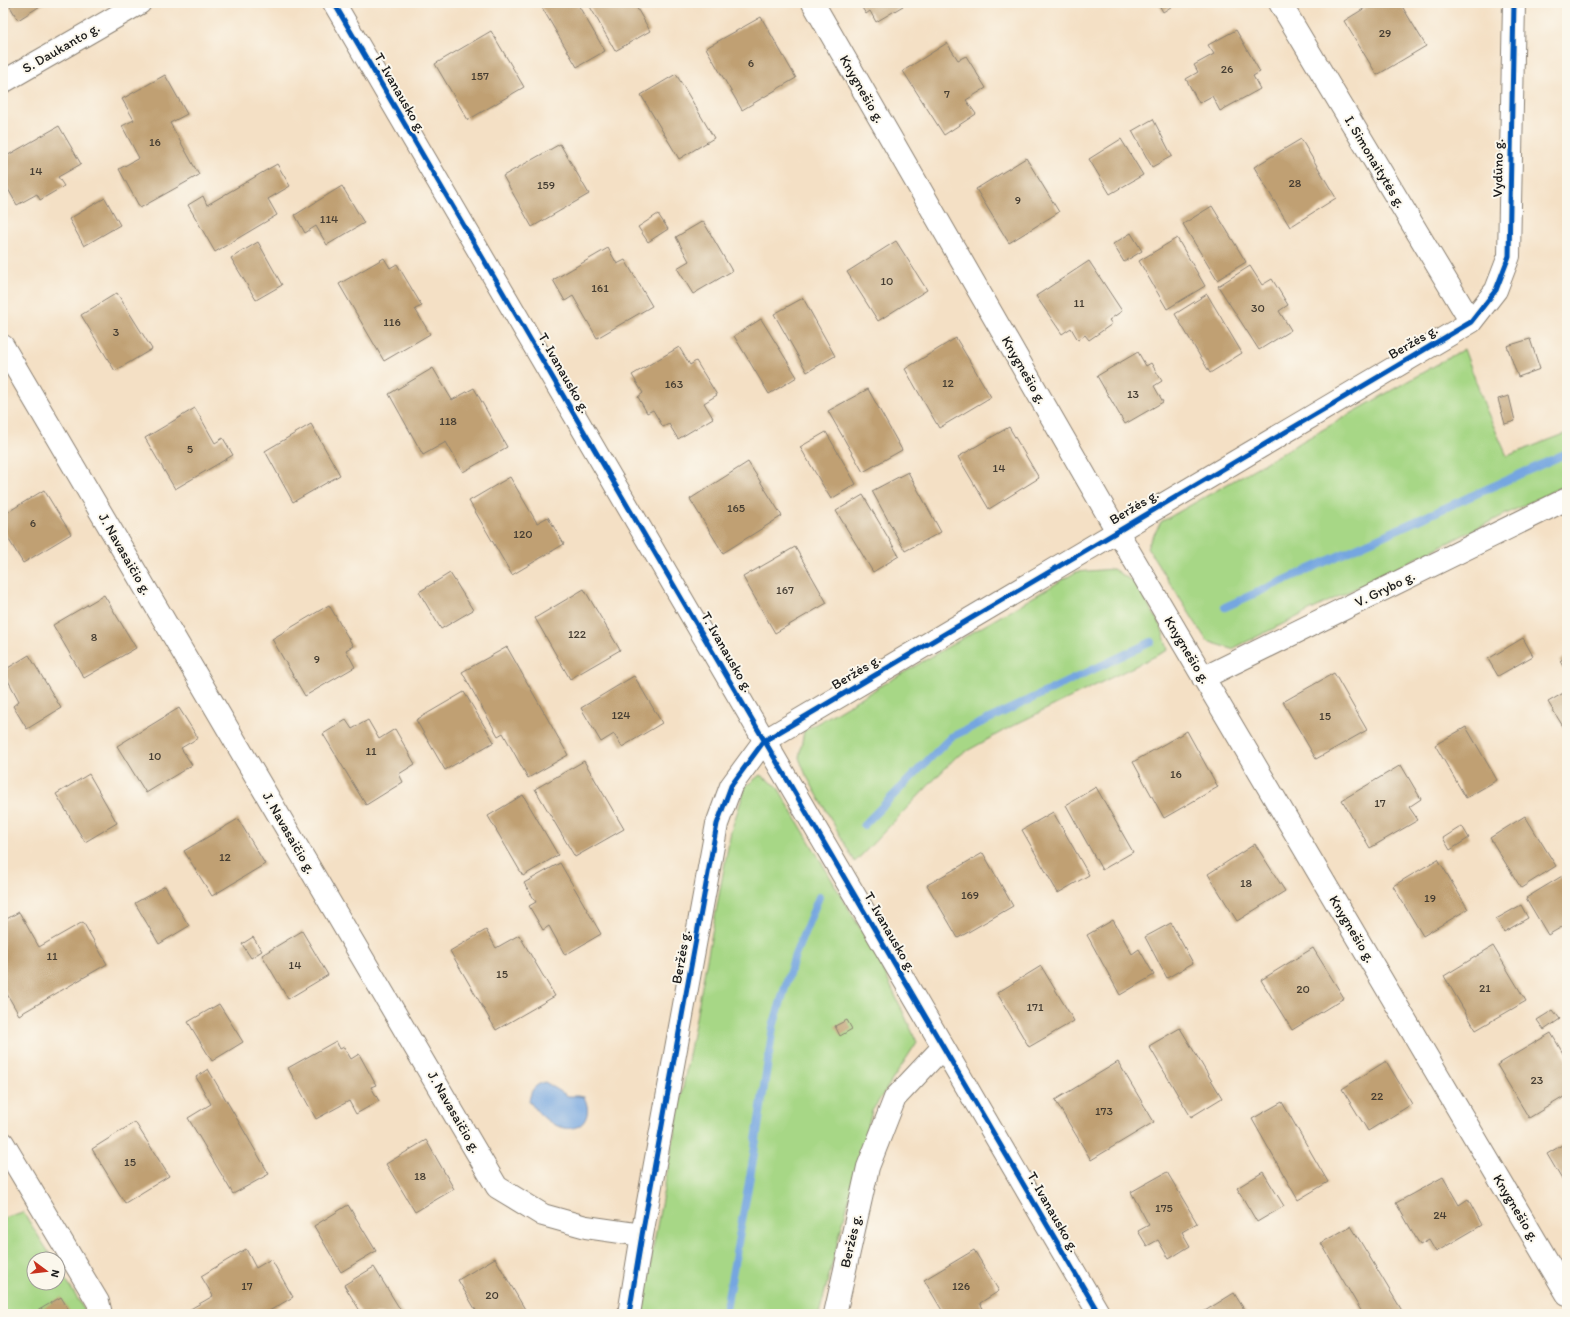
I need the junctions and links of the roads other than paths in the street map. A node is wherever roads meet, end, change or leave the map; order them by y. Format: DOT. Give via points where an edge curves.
graph roads {
  1 [pos="140,3"];
  2 [pos="334,3"];
  3 [pos="813,3"];
  4 [pos="1280,3"];
  5 [pos="1514,3"];
  6 [pos="3,82"];
  7 [pos="1471,322"];
  8 [pos="3,346"];
  9 [pos="1567,499"];
  10 [pos="1117,531"];
  11 [pos="1203,678"];
  12 [pos="764,741"];
  13 [pos="943,1048"];
  14 [pos="3,1143"];
  15 [pos="642,1235"];
  16 [pos="1567,1294"];
  17 [pos="101,1314"];
  18 [pos="629,1314"];
  19 [pos="835,1314"];
  20 [pos="1099,1314"];
  1 -- 6 [label="street, S. Daukanto g."];
  2 -- 12 [label="street, T. Ivanausko g."];
  3 -- 10 [label="street, Knygnešio g."];
  4 -- 7 [label="street, I. Simonaitytės g."];
  5 -- 7 [label="street, Vydūno g." via="1509,256 1496,290"];
  7 -- 10 [label="street, Beržės g."];
  8 -- 15 [label="street, J. Navasaičio g." via="497,1187 543,1214 586,1227"];
  9 -- 11 [label="street, V. Grybo g."];
  10 -- 11 [label="street, Knygnešio g."];
  10 -- 12 [label="street, Beržės g."];
  11 -- 16 [label="street, Knygnešio g."];
  12 -- 13 [label="street, T. Ivanausko g."];
  12 -- 15 [label="street, Beržės g." via="731,786 717,824"];
  13 -- 19 [label="street, Beržės g." via="895,1098 868,1167"];
  13 -- 20 [label="street, T. Ivanausko g."];
  14 -- 17 [label="street" via="98,1302"];
  15 -- 18 [label="street, Beržės g."];
}
